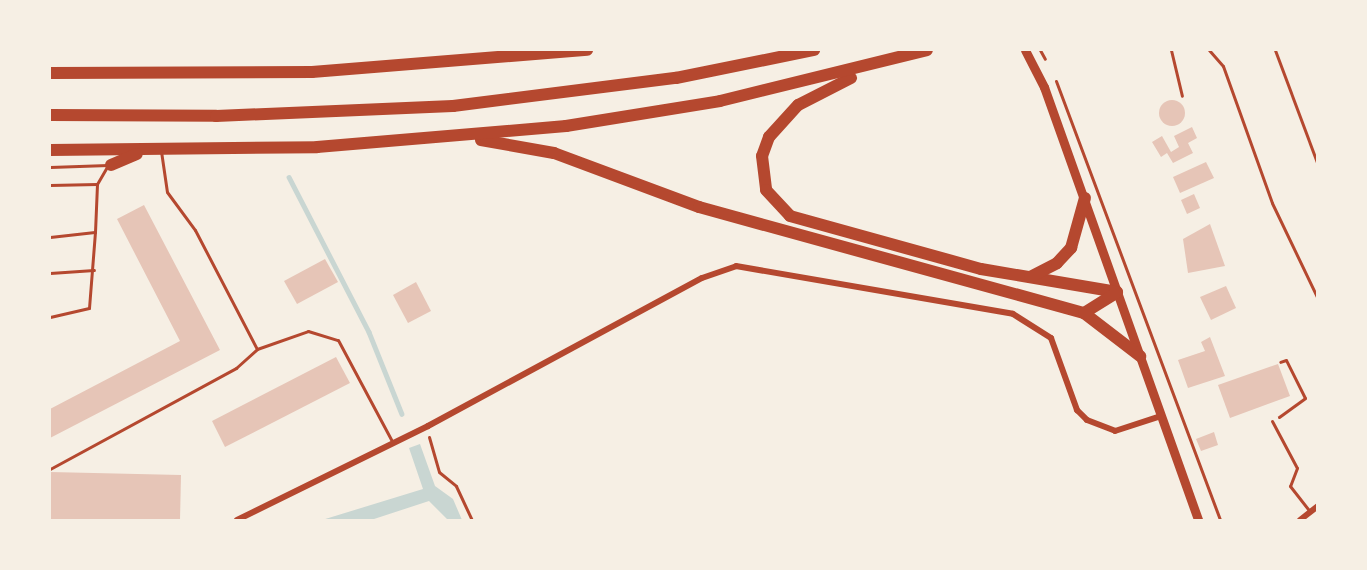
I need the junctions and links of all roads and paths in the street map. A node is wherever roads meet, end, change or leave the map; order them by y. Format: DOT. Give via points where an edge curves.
graph roads {
  1 [pos="587,50"];
  2 [pos="814,50"];
  3 [pos="927,50"];
  4 [pos="1024,50"];
  5 [pos="1040,50"];
  6 [pos="1171,50"];
  7 [pos="1209,50"];
  8 [pos="1275,50"];
  9 [pos="882,63"];
  10 [pos="1049,66"];
  11 [pos="50,73"];
  12 [pos="1053,75"];
  13 [pos="1182,96"];
  14 [pos="50,115"];
  15 [pos="462,138"];
  16 [pos="50,150"];
  17 [pos="144,151"];
  18 [pos="161,151"];
  19 [pos="111,165"];
  20 [pos="1317,165"];
  21 [pos="50,167"];
  22 [pos="97,184"];
  23 [pos="50,185"];
  24 [pos="1085,198"];
  25 [pos="95,232"];
  26 [pos="50,237"];
  27 [pos="94,270"];
  28 [pos="50,273"];
  29 [pos="1029,278"];
  30 [pos="1117,292"];
  31 [pos="1317,299"];
  32 [pos="1084,314"];
  33 [pos="50,317"];
  34 [pos="256,350"];
  35 [pos="1140,356"];
  36 [pos="1280,362"];
  37 [pos="1161,416"];
  38 [pos="1272,421"];
  39 [pos="428,426"];
  40 [pos="393,443"];
  41 [pos="50,469"];
  42 [pos="1317,506"];
  43 [pos="1310,512"];
  44 [pos="237,520"];
  45 [pos="472,520"];
  46 [pos="1198,520"];
  47 [pos="1220,520"];
  48 [pos="1300,520"];
  1 -- 11 [label="highway" via="312,72"];
  2 -- 14 [label="highway" via="654,81 453,106 238,116"];
  3 -- 9 [label="highway"];
  4 -- 24 [label="main road"];
  5 -- 10 [label="path"];
  6 -- 13 [label="path"];
  7 -- 31 [label="lane" via="1223,66 1272,203"];
  8 -- 20 [label="path"];
  9 -- 15 [label="highway" via="720,101"];
  9 -- 29 [label="highway" via="816,93 783,118 762,156 766,190 790,216 807,224"];
  12 -- 47 [label="path"];
  15 -- 18 [label="highway"];
  15 -- 32 [label="highway" via="554,153 699,207"];
  16 -- 17 [label="highway"];
  17 -- 18 [label="highway"];
  17 -- 19 [label="highway"];
  18 -- 34 [label="lane" via="167,192 195,230"];
  19 -- 21 [label="lane"];
  19 -- 22 [label="lane" via="100,172"];
  22 -- 23 [label="lane"];
  22 -- 25 [label="lane"];
  24 -- 29 [label="highway" via="1071,248 1057,263"];
  24 -- 30 [label="main road"];
  25 -- 26 [label="lane"];
  25 -- 27 [label="lane"];
  27 -- 28 [label="lane"];
  27 -- 33 [label="lane" via="89,308"];
  29 -- 30 [label="highway"];
  30 -- 32 [label="highway"];
  30 -- 35 [label="main road"];
  32 -- 35 [label="highway"];
  34 -- 40 [label="lane" via="308,332 338,340"];
  34 -- 41 [label="lane" via="236,368"];
  35 -- 37 [label="main road"];
  36 -- 38 [label="path" via="1286,360 1305,398"];
  37 -- 39 [label="street" via="1115,431 1087,420 1077,410 1051,338 1013,314 736,266 702,278"];
  37 -- 46 [label="main road"];
  38 -- 43 [label="lane" via="1297,468 1290,486"];
  39 -- 40 [label="street"];
  39 -- 45 [label="path" via="439,472 456,486"];
  40 -- 44 [label="street"];
  42 -- 43 [label="street"];
  43 -- 48 [label="street"];
}
